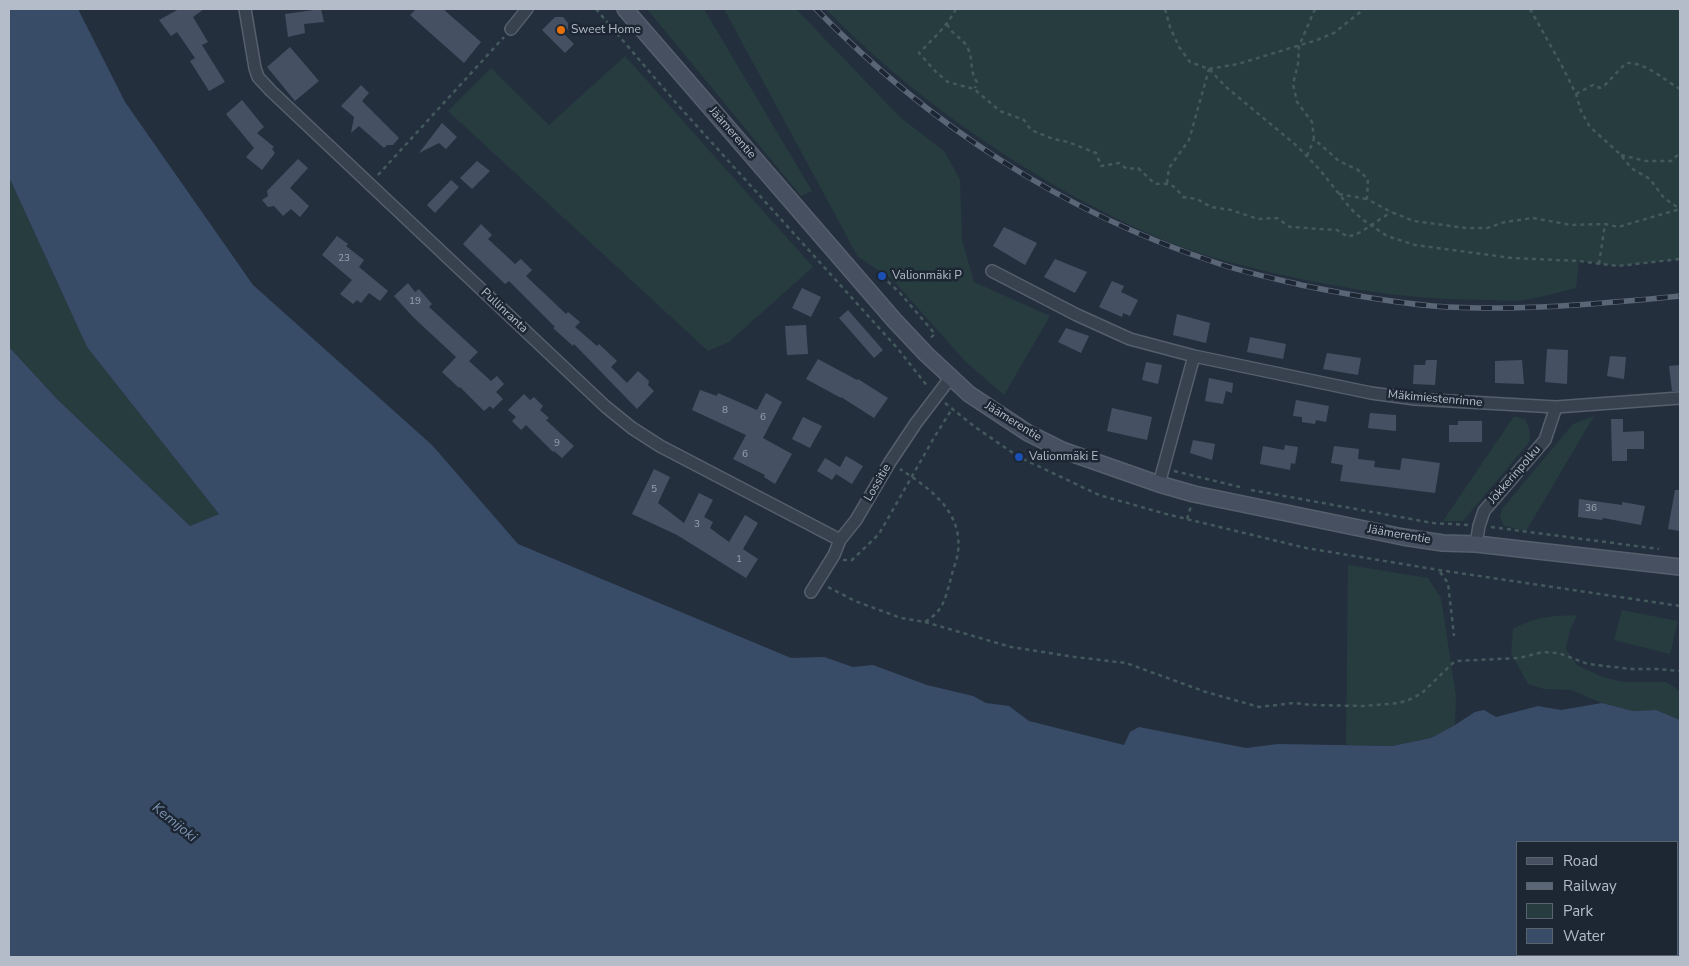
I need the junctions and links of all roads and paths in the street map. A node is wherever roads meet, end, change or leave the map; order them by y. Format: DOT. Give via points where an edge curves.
graph roads {
  1 [pos="245,9"];
  2 [pos="527,9"];
  3 [pos="596,9"];
  4 [pos="625,9"];
  5 [pos="956,9"];
  6 [pos="1166,9"];
  7 [pos="1314,9"];
  8 [pos="1364,9"];
  9 [pos="1530,9"];
  10 [pos="946,24"];
  11 [pos="512,29"];
  12 [pos="1299,46"];
  13 [pos="1209,69"];
  14 [pos="974,89"];
  15 [pos="1680,89"];
  16 [pos="1576,94"];
  17 [pos="1314,139"];
  18 [pos="1680,153"];
  19 [pos="1620,154"];
  20 [pos="1307,157"];
  21 [pos="1166,183"];
  22 [pos="370,184"];
  23 [pos="1338,194"];
  24 [pos="1367,199"];
  25 [pos="1680,209"];
  26 [pos="1391,212"];
  27 [pos="1605,224"];
  28 [pos="1372,225"];
  29 [pos="1680,259"];
  30 [pos="1599,264"];
  31 [pos="992,271"];
  32 [pos="1194,356"];
  33 [pos="951,377"];
  34 [pos="928,387"];
  35 [pos="1680,398"];
  36 [pos="946,404"];
  37 [pos="1556,407"];
  38 [pos="952,409"];
  39 [pos="890,462"];
  40 [pos="1163,468"];
  41 [pos="912,477"];
  42 [pos="1159,484"];
  43 [pos="1479,526"];
  44 [pos="840,540"];
  45 [pos="1476,544"];
  46 [pos="1660,549"];
  47 [pos="834,555"];
  48 [pos="1680,567"];
  49 [pos="1439,570"];
  50 [pos="819,582"];
  51 [pos="811,592"];
  52 [pos="1680,606"];
  53 [pos="925,622"];
  54 [pos="1454,636"];
  55 [pos="1680,671"];
  1 -- 22 [label="street, Pullinranta" via="258,77"];
  2 -- 11 [label="street"];
  3 -- 34 [label="path" via="677,104 898,349"];
  4 -- 33 [label="main road, Jäämerentie" via="894,320"];
  5 -- 10 [label="path"];
  6 -- 13 [label="path" via="1179,47 1190,62"];
  7 -- 12 [label="path"];
  8 -- 12 [label="path" via="1334,33"];
  9 -- 16 [label="path"];
  10 -- 14 [label="path" via="951,33 963,40 970,53 973,77 977,82"];
  10 -- 14 [label="path" via="918,52 948,82"];
  11 -- 22 [label="path"];
  12 -- 13 [label="path"];
  12 -- 17 [label="path" via="1293,84 1297,102 1312,122"];
  13 -- 20 [label="path"];
  13 -- 21 [label="path" via="1189,140 1169,168"];
  14 -- 21 [label="path" via="1000,111 1024,120 1031,130 1096,153 1101,166 1119,163 1127,169 1138,168 1155,184"];
  15 -- 16 [label="path" via="1634,63 1626,63 1600,88 1593,85"];
  16 -- 19 [label="path" via="1590,127"];
  17 -- 20 [label="path"];
  17 -- 24 [label="path" via="1339,161 1368,179"];
  18 -- 19 [label="path" via="1671,161 1646,161"];
  19 -- 25 [label="path" via="1631,168 1650,179 1664,198"];
  20 -- 23 [label="path"];
  21 -- 28 [label="path" via="1174,185 1183,197 1258,219 1277,218 1290,227 1337,230 1348,237"];
  22 -- 44 [label="street, Pullinranta" via="632,428 660,446"];
  23 -- 24 [label="path"];
  23 -- 28 [label="path"];
  24 -- 26 [label="path"];
  25 -- 27 [label="path" via="1618,226"];
  26 -- 27 [label="path" via="1414,221 1466,228 1487,228 1533,218 1571,224"];
  26 -- 28 [label="path"];
  27 -- 30 [label="path"];
  28 -- 30 [label="path" via="1387,236 1415,245 1512,258"];
  29 -- 30 [label="path" via="1618,266"];
  31 -- 32 [label="street, Mäkimiestenrinne" via="1130,338"];
  32 -- 37 [label="street, Mäkimiestenrinne" via="1380,394"];
  32 -- 40 [label="street"];
  33 -- 39 [label="street, Lossitie"];
  33 -- 42 [label="main road, Jäämerentie" via="976,399 1028,433 1062,450"];
  35 -- 37 [label="street, Mäkimiestenrinne"];
  36 -- 38 [label="path"];
  37 -- 43 [label="street, Jokkerinpolku" via="1545,440 1487,507"];
  38 -- 41 [label="path"];
  38 -- 49 [label="path" via="1019,458 1099,495 1306,548"];
  39 -- 41 [label="path"];
  39 -- 44 [label="street, Lossitie" via="856,520"];
  40 -- 42 [label="street"];
  40 -- 43 [label="path" via="1249,490 1433,523"];
  41 -- 47 [label="path" via="878,534 852,560 844,561"];
  41 -- 53 [label="path" via="945,504 957,534 958,551 943,606"];
  42 -- 45 [label="main road, Jäämerentie" via="1403,537"];
  43 -- 45 [label="street, Jokkerinpolku"];
  43 -- 46 [label="path"];
  44 -- 47 [label="street, Lossitie"];
  45 -- 48 [label="main road, Jäämerentie"];
  47 -- 50 [label="street, Lossitie"];
  49 -- 52 [label="path"];
  49 -- 54 [label="path" via="1448,583"];
  50 -- 51 [label="street, Lossitie"];
  50 -- 53 [label="path" via="855,601 901,618"];
  53 -- 55 [label="path" via="1011,647 1126,663 1259,707 1294,703 1379,706 1405,701 1422,693 1455,661 1519,658 1543,652 1558,653 1588,664"];
}
